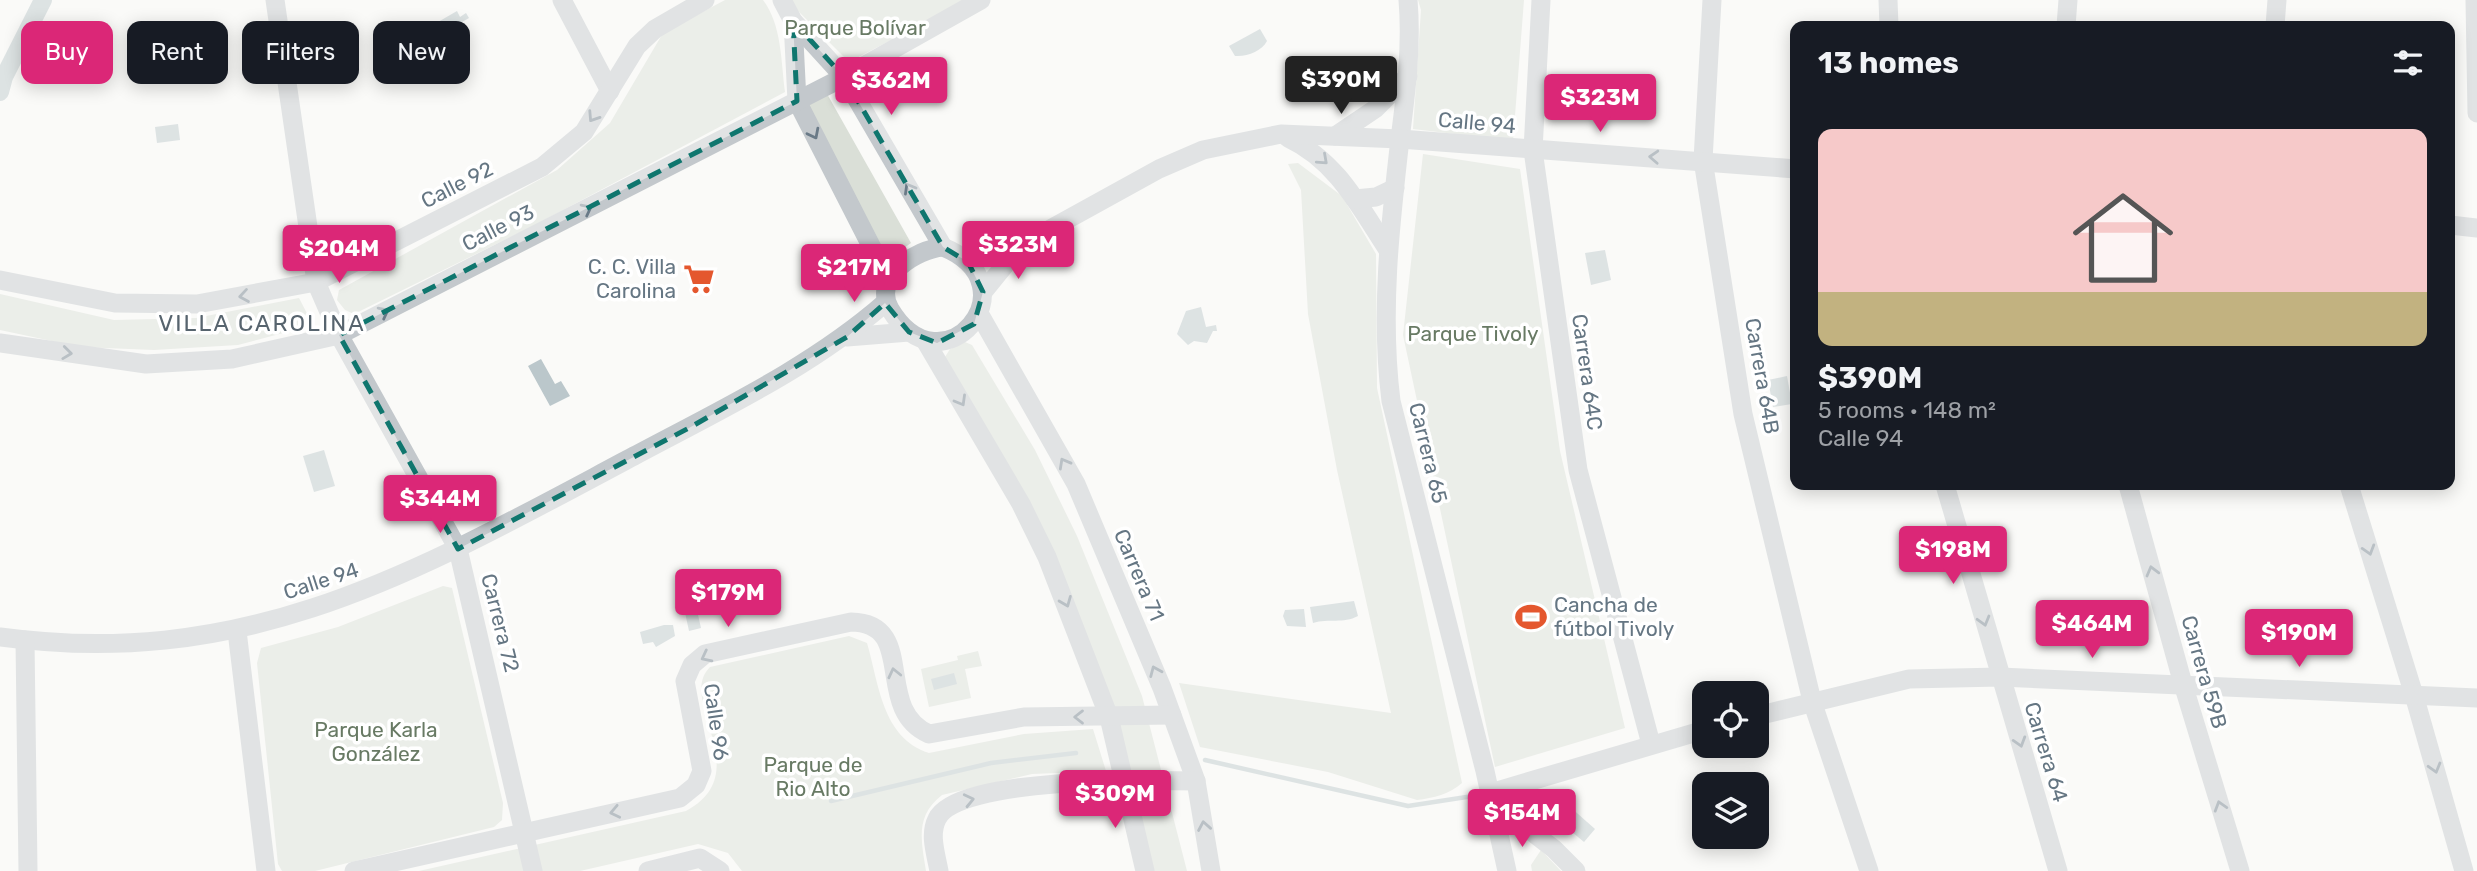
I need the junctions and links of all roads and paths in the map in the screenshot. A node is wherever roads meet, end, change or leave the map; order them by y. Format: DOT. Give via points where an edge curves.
graph roads {
  1 [pos="275,0"];
  2 [pos="562,0"];
  3 [pos="705,0"];
  4 [pos="782,0"];
  5 [pos="981,0"];
  6 [pos="1408,0"];
  7 [pos="1541,0"];
  8 [pos="1712,0"];
  9 [pos="1888,0"];
  10 [pos="2068,0"];
  11 [pos="2277,0"];
  12 [pos="2475,0"];
  13 [pos="793,21"];
  14 [pos="1889,21"];
  15 [pos="2066,21"];
  16 [pos="2275,21"];
  17 [pos="1408,76"];
  18 [pos="844,77"];
  19 [pos="610,92"];
  20 [pos="797,101"];
  21 [pos="2477,114"];
  22 [pos="1281,134"];
  23 [pos="1335,136"];
  24 [pos="1400,139"];
  25 [pos="1533,150"];
  26 [pos="1703,160"];
  27 [pos="1790,168"];
  28 [pos="1395,188"];
  29 [pos="1354,199"];
  30 [pos="2455,226"];
  31 [pos="2477,228"];
  32 [pos="1023,244"];
  33 [pos="943,247"];
  34 [pos="1388,250"];
  35 [pos="968,262"];
  36 [pos="0,280"];
  37 [pos="889,281"];
  38 [pos="316,282"];
  39 [pos="983,292"];
  40 [pos="886,302"];
  41 [pos="980,315"];
  42 [pos="909,332"];
  43 [pos="339,335"];
  44 [pos="847,337"];
  45 [pos="926,342"];
  46 [pos="0,343"];
  47 [pos="1946,490"];
  48 [pos="2129,490"];
  49 [pos="2351,490"];
  50 [pos="458,549"];
  51 [pos="237,631"];
  52 [pos="0,637"];
  53 [pos="25,640"];
  54 [pos="2000,677"];
  55 [pos="2183,684"];
  56 [pos="2414,695"];
  57 [pos="2477,698"];
  58 [pos="1812,701"];
  59 [pos="1769,713"];
  60 [pos="1172,715"];
  61 [pos="1109,717"];
  62 [pos="1692,733"];
  63 [pos="1651,744"];
  64 [pos="1124,780"];
  65 [pos="1196,781"];
  66 [pos="1491,796"];
  67 [pos="524,831"];
  68 [pos="1866,870"];
  69 [pos="28,871"];
  70 [pos="266,871"];
  71 [pos="354,871"];
  72 [pos="533,871"];
  73 [pos="648,871"];
  74 [pos="720,871"];
  75 [pos="939,871"];
  76 [pos="1145,871"];
  77 [pos="1211,871"];
  78 [pos="1507,871"];
  79 [pos="1576,871"];
  80 [pos="2058,871"];
  81 [pos="2240,871"];
  82 [pos="2464,871"];
  1 -- 38 [label="street, Carrera 72"];
  2 -- 19 [label="street"];
  3 -- 19 [label="street, Calle 92" via="655,29 637,46"];
  4 -- 13 [label="street"];
  5 -- 18 [label="street, Calle 93"];
  6 -- 17 [label="street, Carrera 65"];
  7 -- 25 [label="street, Carrera 64C"];
  8 -- 26 [label="street, Carrera 64B"];
  9 -- 14 [label="street"];
  10 -- 15 [label="street"];
  11 -- 16 [label="street"];
  12 -- 21 [label="street"];
  13 -- 18 [label="street"];
  13 -- 20 [label="street"];
  17 -- 23 [label="street" via="1375,109"];
  17 -- 24 [label="street, Carrera 65"];
  18 -- 20 [label="street, Calle 93"];
  33 -- 18 [label="street, one-way"];
  19 -- 38 [label="street, Calle 92, one-way" via="584,132 542,167"];
  20 -- 37 [label="street, one-way"];
  43 -- 20 [label="street, Calle 93, one-way"];
  22 -- 23 [label="street, Calle 94"];
  22 -- 29 [label="street, one-way" via="1322,157"];
  22 -- 32 [label="street, Calle 94" via="1203,150 1159,169"];
  23 -- 24 [label="street, Calle 94"];
  24 -- 25 [label="street, Calle 94"];
  24 -- 28 [label="street, Carrera 65"];
  26 -- 25 [label="street, Calle 94, one-way"];
  25 -- 63 [label="street, Carrera 64C" via="1578,470"];
  26 -- 27 [label="street, Calle 94"];
  26 -- 58 [label="street, Carrera 64B" via="1744,414"];
  28 -- 29 [label="street" via="1376,197"];
  28 -- 34 [label="street, Carrera 65"];
  29 -- 34 [label="street"];
  30 -- 31 [label="street"];
  32 -- 35 [label="street, Calle 94"];
  32 -- 39 [label="street, Calle 94"];
  33 -- 35 [label="street"];
  33 -- 37 [label="street" via="911,257"];
  34 -- 66 [label="street, Carrera 65" via="1386,360 1391,401"];
  35 -- 39 [label="street" via="981,280"];
  38 -- 36 [label="street, Calle 92, one-way" via="197,304 142,304"];
  37 -- 40 [label="street"];
  38 -- 43 [label="street, Carrera 72"];
  39 -- 41 [label="street"];
  40 -- 42 [label="street"];
  40 -- 44 [label="street, Calle 94"];
  41 -- 45 [label="street" via="950,340"];
  60 -- 41 [label="street, Carrera 71, one-way" via="1076,484"];
  42 -- 44 [label="street, Calle 94"];
  42 -- 45 [label="street"];
  46 -- 43 [label="street, Calle 93, one-way" via="146,364 232,359"];
  43 -- 50 [label="street, Carrera 72"];
  44 -- 50 [label="street, Calle 94" via="689,428"];
  45 -- 61 [label="street, one-way" via="1048,557"];
  47 -- 54 [label="street, Carrera 64, one-way"];
  55 -- 48 [label="street, Carrera 59B, one-way"];
  49 -- 56 [label="street, one-way"];
  50 -- 51 [label="street, Calle 94" via="320,608"];
  50 -- 67 [label="street, Carrera 72"];
  51 -- 53 [label="street, Calle 94" via="102,644"];
  51 -- 70 [label="street"];
  52 -- 53 [label="street, Calle 94"];
  53 -- 69 [label="street"];
  54 -- 55 [label="street"];
  54 -- 58 [label="street" via="1909,679"];
  54 -- 80 [label="street, Carrera 64, one-way"];
  55 -- 56 [label="street"];
  81 -- 55 [label="street, Carrera 59B, one-way"];
  56 -- 57 [label="street"];
  56 -- 82 [label="street, one-way"];
  58 -- 59 [label="street"];
  58 -- 68 [label="street, Carrera 64B"];
  60 -- 61 [label="street, Calle 96"];
  60 -- 65 [label="street, Carrera 71"];
  61 -- 64 [label="street"];
  61 -- 67 [label="street, Calle 96, one-way" via="1024,717 929,734 904,716 886,635 870,622 851,622 705,654 692,666 685,681 702,771 696,785 680,798"];
  62 -- 63 [label="street"];
  63 -- 66 [label="street"];
  64 -- 65 [label="street"];
  75 -- 64 [label="street, one-way" via="933,834 937,817 949,804 1041,783"];
  64 -- 76 [label="street"];
  77 -- 65 [label="street, Carrera 71, one-way"];
  66 -- 78 [label="street, Carrera 65"];
  66 -- 79 [label="street"];
  67 -- 71 [label="street, Calle 96"];
  67 -- 72 [label="street, Carrera 72"];
  73 -- 74 [label="street" via="700,859"];
}
